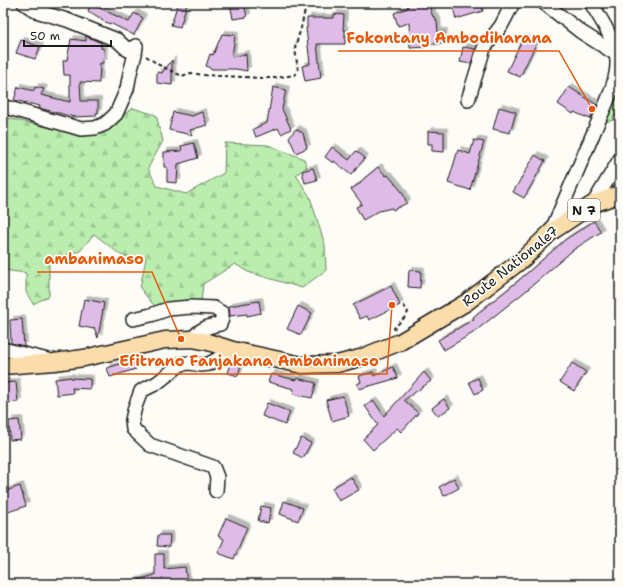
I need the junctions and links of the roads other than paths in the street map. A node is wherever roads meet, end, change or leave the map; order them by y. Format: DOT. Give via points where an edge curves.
graph roads {
  1 [pos="24,3"];
  2 [pos="513,3"];
  3 [pos="544,3"];
  4 [pos="591,3"];
  5 [pos="618,56"];
  6 [pos="468,100"];
  7 [pos="3,107"];
  8 [pos="620,159"];
  9 [pos="620,194"];
  10 [pos="593,204"];
  11 [pos="551,232"];
  12 [pos="133,318"];
  13 [pos="192,339"];
  14 [pos="3,349"];
  15 [pos="233,350"];
  16 [pos="54,362"];
  17 [pos="3,366"];
  18 [pos="216,491"];
  1 -- 7 [label="street" via="36,11 117,40 128,50 136,46 135,54 127,89 116,114 105,124 81,129"];
  2 -- 6 [label="street" via="501,26 484,48"];
  3 -- 5 [label="street" via="581,32"];
  4 -- 5 [label="street"];
  5 -- 11 [label="street" via="616,77 605,106"];
  8 -- 10 [label="street"];
  9 -- 10 [label="main road, Route Nationale7 / N 7"];
  10 -- 11 [label="main road, Route Nationale7 / N 7"];
  11 -- 15 [label="main road, Route Nationale7 / N 7" via="523,259 467,302 400,342 366,356 337,364 302,365"];
  12 -- 13 [label="street" via="191,306 214,308 222,313 220,324 211,325 198,332"];
  13 -- 15 [label="main road, Route Nationale7 / N 7"];
  13 -- 16 [label="main road, Route Nationale7 / N 7" via="165,340"];
  14 -- 16 [label="street"];
  15 -- 18 [label="street" via="209,364 180,364 157,383 141,391 132,420 133,429 150,445 213,467 217,477"];
  16 -- 17 [label="main road, Route Nationale7 / N 7"];
}
